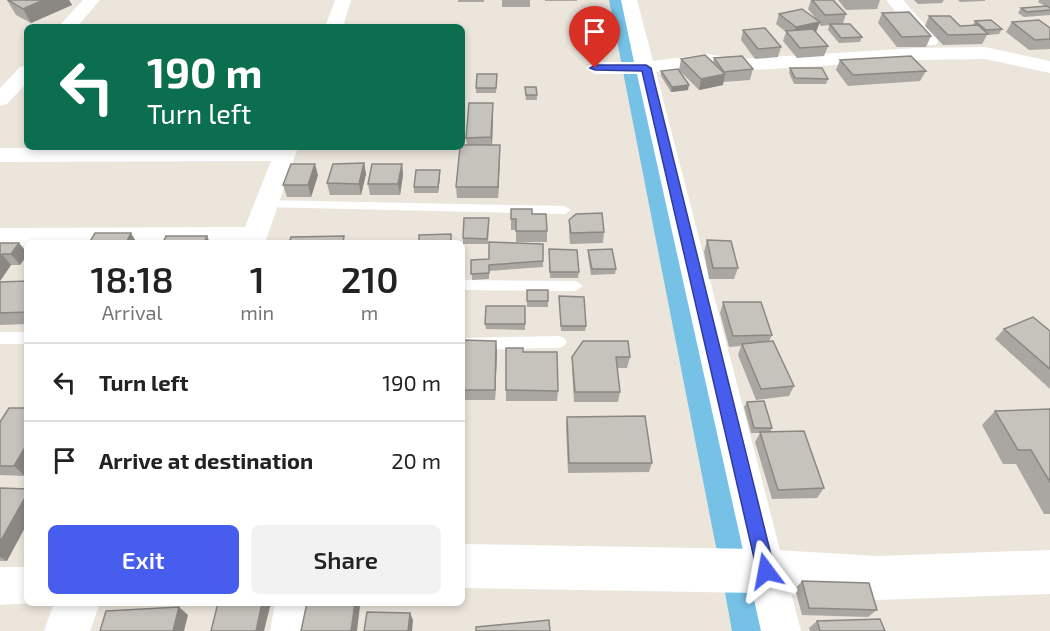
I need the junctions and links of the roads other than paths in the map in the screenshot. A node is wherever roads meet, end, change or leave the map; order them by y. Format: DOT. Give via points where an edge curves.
graph roads {
  1 [pos="92,0"];
  2 [pos="343,0"];
  3 [pos="630,0"];
  4 [pos="894,0"];
  5 [pos="71,24"];
  6 [pos="335,24"];
  7 [pos="940,54"];
  8 [pos="1050,67"];
  9 [pos="595,68"];
  10 [pos="646,68"];
  11 [pos="24,74"];
  12 [pos="0,100"];
  13 [pos="285,151"];
  14 [pos="0,155"];
  15 [pos="267,204"];
  16 [pos="565,210"];
  17 [pos="0,237"];
  18 [pos="253,240"];
  19 [pos="465,285"];
  20 [pos="576,286"];
  21 [pos="0,338"];
  22 [pos="24,338"];
  23 [pos="559,342"];
  24 [pos="465,344"];
  25 [pos="465,566"];
  26 [pos="766,571"];
  27 [pos="1050,572"];
  28 [pos="0,586"];
  29 [pos="24,586"];
  30 [pos="76,606"];
  31 [pos="294,606"];
  32 [pos="67,631"];
  33 [pos="290,631"];
  34 [pos="781,631"];
  1 -- 5 [label="street"];
  2 -- 6 [label="street"];
  3 -- 10 [label="street"];
  4 -- 7 [label="street"];
  7 -- 8 [label="street" via="985,53"];
  7 -- 10 [label="street" via="737,65 708,60"];
  9 -- 10 [label="street"];
  10 -- 26 [label="street"];
  11 -- 12 [label="street"];
  13 -- 14 [label="street"];
  13 -- 15 [label="street"];
  15 -- 16 [label="lane"];
  15 -- 18 [label="street"];
  17 -- 18 [label="street"];
  19 -- 20 [label="lane"];
  21 -- 22 [label="lane"];
  23 -- 24 [label="lane"];
  25 -- 26 [label="street"];
  26 -- 27 [label="street" via="878,578"];
  26 -- 34 [label="street"];
  28 -- 29 [label="street"];
  30 -- 32 [label="street"];
  31 -- 33 [label="street"];
}
